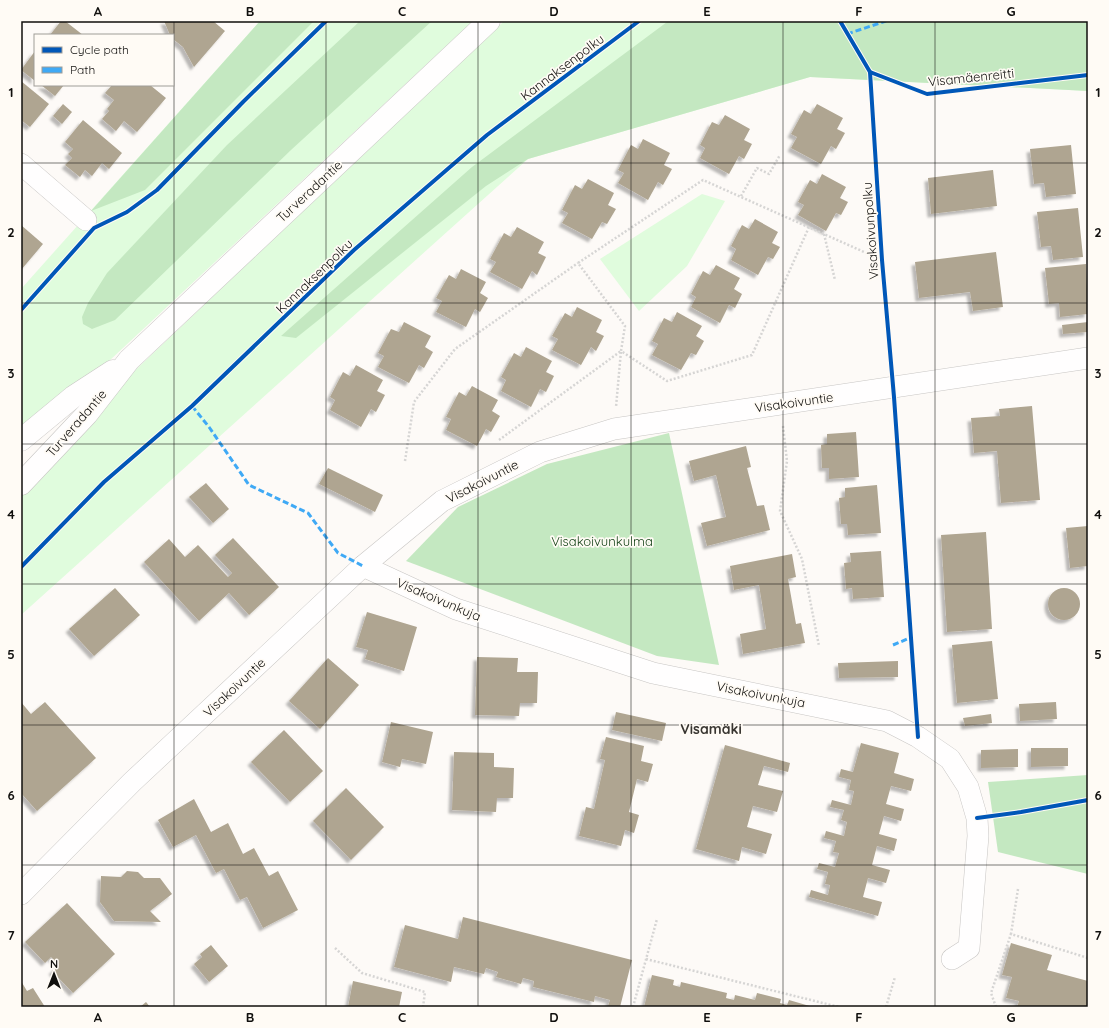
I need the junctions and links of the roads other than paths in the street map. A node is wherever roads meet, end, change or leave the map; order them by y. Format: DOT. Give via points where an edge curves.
graph roads {
  1 [pos="489,21"];
  2 [pos="21,164"];
  3 [pos="86,220"];
  4 [pos="1088,358"];
  5 [pos="129,360"];
  6 [pos="21,440"];
  7 [pos="21,484"];
  8 [pos="363,566"];
  9 [pos="21,894"];
  10 [pos="952,959"];
  1 -- 5 [label="main road, Turveradantie"];
  2 -- 3 [label="street"];
  4 -- 8 [label="street, Visakoivuntie" via="614,429 540,452 442,500"];
  5 -- 6 [label="main road, Turveradantie" via="73,397"];
  5 -- 7 [label="main road, Turveradantie" via="87,414"];
  8 -- 9 [label="street, Visakoivuntie" via="132,782"];
  8 -- 10 [label="street, Visakoivunkuja" via="456,609 653,673 887,720 918,737 950,759 968,788 977,818 978,836 969,948"];
}
